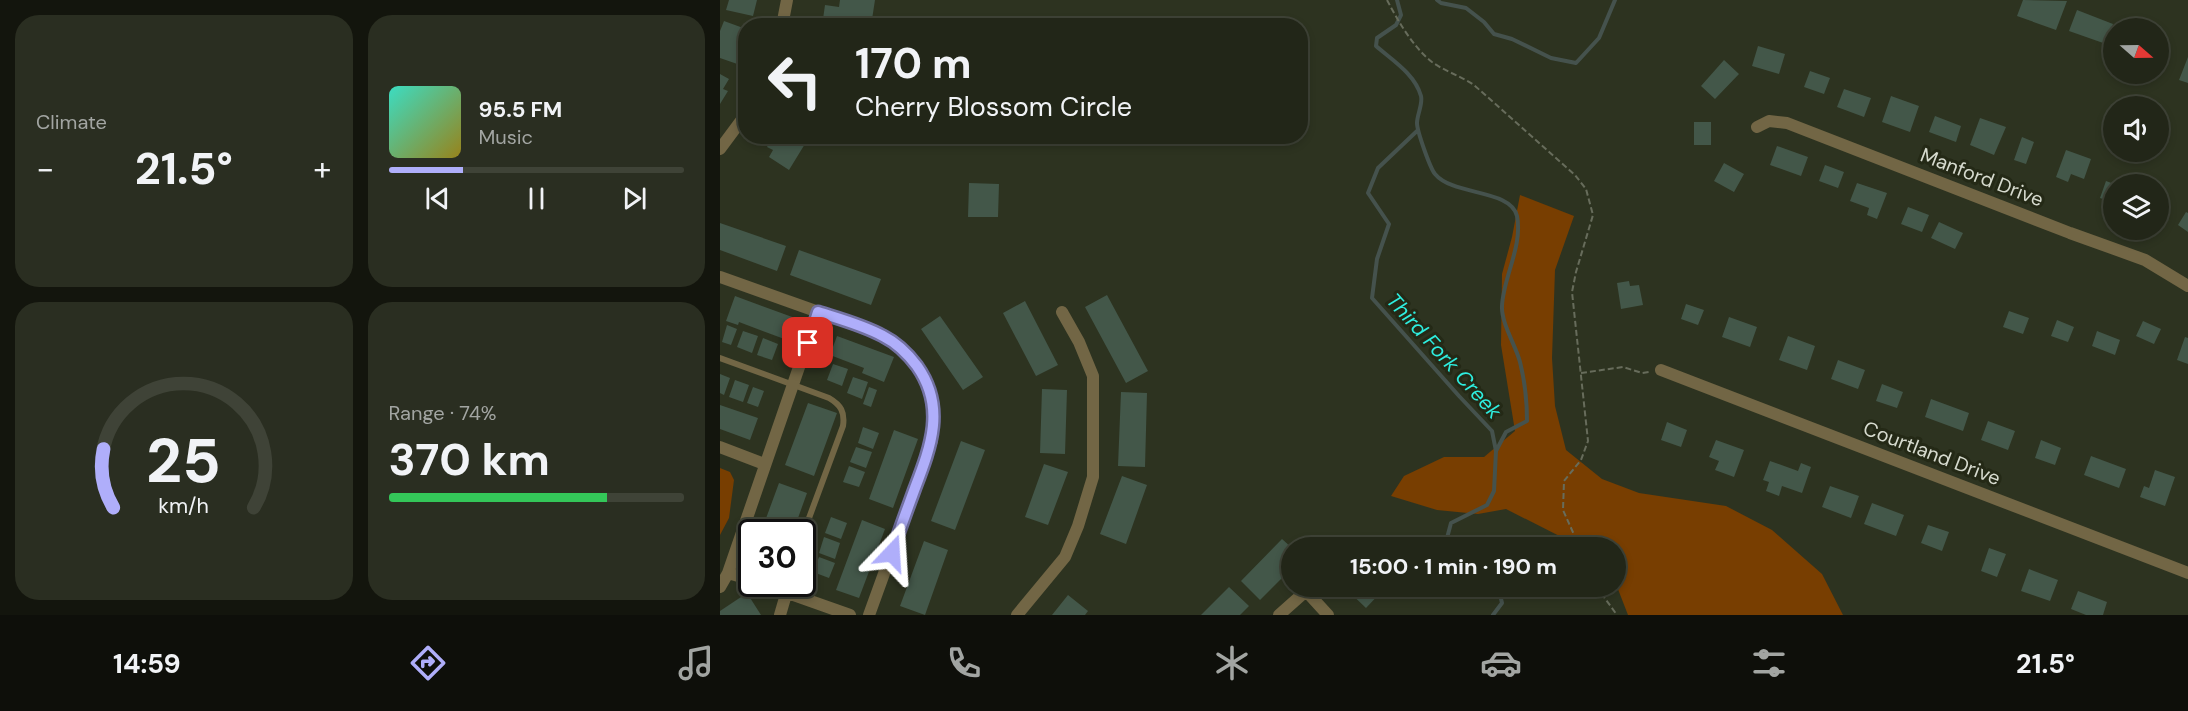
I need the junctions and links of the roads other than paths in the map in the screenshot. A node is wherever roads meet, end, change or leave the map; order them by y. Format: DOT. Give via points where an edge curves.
graph roads {
  1 [pos="787,0"];
  2 [pos="784,18"];
  3 [pos="738,125"];
  4 [pos="1757,127"];
  5 [pos="720,149"];
  6 [pos="720,277"];
  7 [pos="2188,286"];
  8 [pos="818,312"];
  9 [pos="1062,312"];
  10 [pos="720,358"];
  11 [pos="1661,370"];
  12 [pos="794,384"];
  13 [pos="720,447"];
  14 [pos="764,464"];
  15 [pos="809,519"];
  16 [pos="728,573"];
  17 [pos="2188,573"];
  18 [pos="738,576"];
  19 [pos="720,587"];
  20 [pos="785,597"];
  21 [pos="810,597"];
  22 [pos="780,615"];
  23 [pos="850,615"];
  24 [pos="869,615"];
  25 [pos="1017,615"];
  26 [pos="1279,615"];
  27 [pos="1328,615"];
  1 -- 2 [label="street"];
  3 -- 5 [label="street"];
  4 -- 7 [label="street, Manford Drive" via="1769,121 1787,123 2145,260"];
  6 -- 8 [label="street"];
  8 -- 12 [label="street"];
  8 -- 24 [label="street" via="894,342 920,370 933,405 932,441"];
  9 -- 25 [label="street" via="1093,376 1093,477 1065,557"];
  10 -- 12 [label="lane"];
  11 -- 17 [label="street, Courtland Drive"];
  12 -- 14 [label="street"];
  12 -- 15 [label="lane" via="837,402 844,417"];
  13 -- 14 [label="street"];
  14 -- 16 [label="street"];
  16 -- 18 [label="street"];
  16 -- 19 [label="street"];
  20 -- 22 [label="street"];
  21 -- 23 [label="street"];
  26 -- 27 [label="street" via="1306,591"];
}
